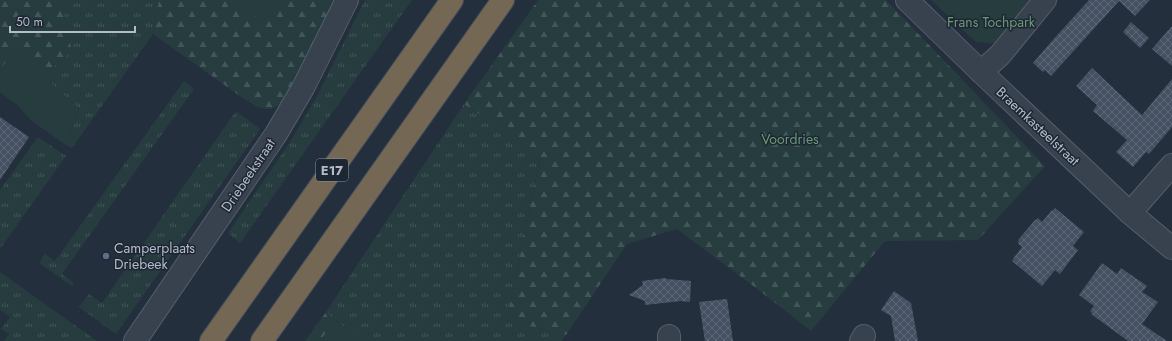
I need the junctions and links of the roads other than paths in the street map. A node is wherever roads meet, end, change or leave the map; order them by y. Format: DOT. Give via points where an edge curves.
graph roads {
  1 [pos="347,0"];
  2 [pos="452,0"];
  3 [pos="503,0"];
  4 [pos="906,0"];
  5 [pos="1045,0"];
  6 [pos="981,72"];
  7 [pos="1172,165"];
  8 [pos="1130,213"];
  9 [pos="1172,248"];
  10 [pos="135,341"];
  11 [pos="211,341"];
  12 [pos="262,341"];
  1 -- 10 [label="street, Driebeekstraat" via="303,88 276,134"];
  2 -- 11 [label="highway, E17"];
  3 -- 12 [label="highway"];
  4 -- 6 [label="street, Braemkasteelstraat"];
  5 -- 6 [label="street" via="1000,55"];
  6 -- 8 [label="street, Braemkasteelstraat"];
  7 -- 8 [label="street"];
  8 -- 9 [label="street, Braemkasteelstraat"];
}
